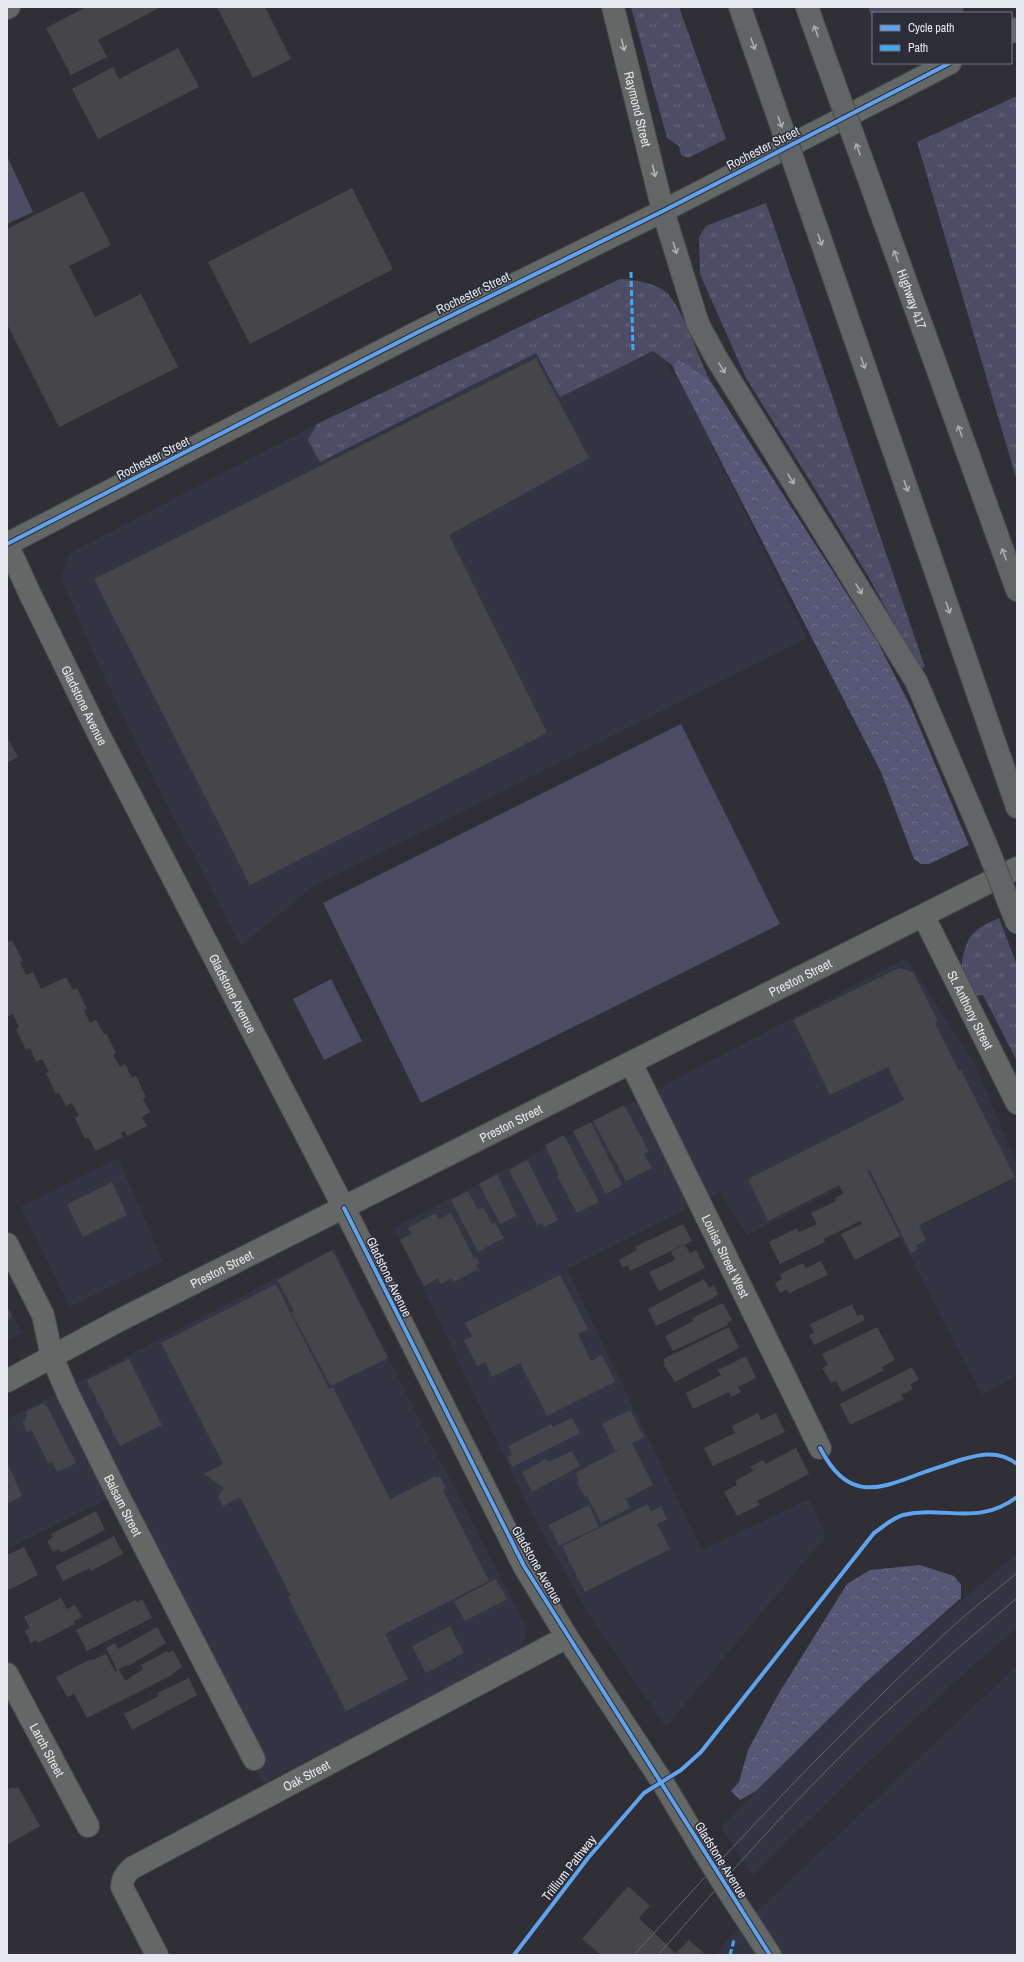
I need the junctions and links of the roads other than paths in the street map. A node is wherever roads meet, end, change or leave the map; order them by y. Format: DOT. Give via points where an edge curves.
graph roads {
  1 [pos="613,7"];
  2 [pos="740,7"];
  3 [pos="807,7"];
  4 [pos="948,64"];
  5 [pos="663,211"];
  6 [pos="7,544"];
  7 [pos="1017,590"];
  8 [pos="1017,807"];
  9 [pos="1017,868"];
  10 [pos="924,917"];
  11 [pos="1017,923"];
  12 [pos="631,1063"];
  13 [pos="1017,1103"];
  14 [pos="344,1208"];
  15 [pos="7,1244"];
  16 [pos="52,1358"];
  17 [pos="7,1381"];
  18 [pos="820,1448"];
  19 [pos="567,1637"];
  20 [pos="7,1674"];
  21 [pos="254,1760"];
  22 [pos="88,1826"];
  23 [pos="157,1955"];
  24 [pos="770,1955"];
  1 -- 5 [label="street, Raymond Street, one-way"];
  2 -- 8 [label="highway, one-way, bridge"];
  7 -- 3 [label="highway, Highway 417, one-way, bridge"];
  4 -- 5 [label="street, Rochester Street"];
  5 -- 6 [label="street, Rochester Street" via="418,332"];
  5 -- 11 [label="highway, one-way, bridge" via="698,324 721,366 916,681"];
  6 -- 14 [label="main road, Gladstone Avenue" via="101,739"];
  9 -- 10 [label="main road, Preston Street"];
  10 -- 12 [label="main road, Preston Street"];
  10 -- 13 [label="street, St. Anthony Street"];
  12 -- 14 [label="main road, Preston Street"];
  12 -- 18 [label="street, Louisa Street West"];
  14 -- 16 [label="main road, Preston Street" via="118,1321"];
  14 -- 19 [label="street, Gladstone Avenue" via="524,1566"];
  15 -- 16 [label="street, Balsam Street" via="43,1315"];
  16 -- 17 [label="main road, Preston Street"];
  16 -- 21 [label="street, Balsam Street" via="119,1497"];
  19 -- 23 [label="street, Oak Street" via="132,1868 126,1873 122,1887"];
  19 -- 24 [label="street, Gladstone Avenue, bridge" via="663,1783"];
  20 -- 22 [label="street, Larch Street"];
}
